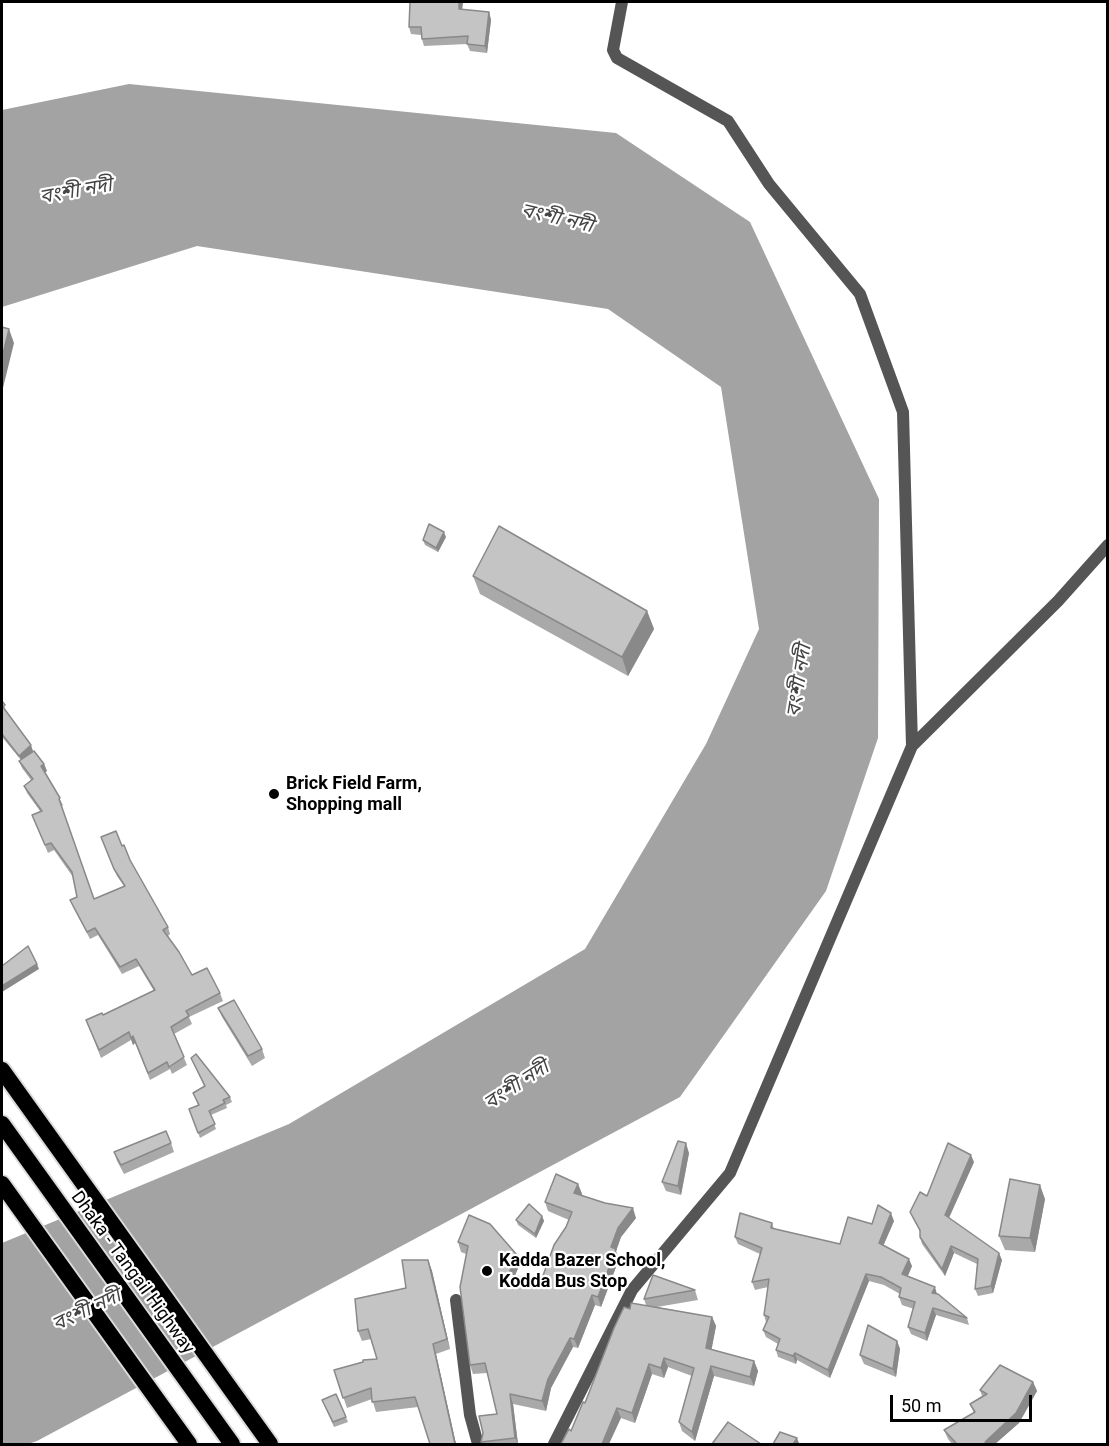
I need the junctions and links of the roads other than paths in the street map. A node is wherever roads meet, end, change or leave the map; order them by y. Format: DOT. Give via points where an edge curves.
graph roads {
  1 [pos="622,2"];
  2 [pos="1107,545"];
  3 [pos="912,746"];
  4 [pos="2,1070"];
  5 [pos="2,1124"];
  6 [pos="2,1184"];
  7 [pos="456,1300"];
  8 [pos="189,1444"];
  9 [pos="231,1444"];
  10 [pos="270,1444"];
  11 [pos="478,1444"];
  12 [pos="554,1444"];
  1 -- 3 [label="street" via="613,50 617,58 728,121 769,184 860,294 903,412"];
  2 -- 3 [label="street" via="1058,601"];
  3 -- 12 [label="street" via="730,1173 632,1290"];
  4 -- 10 [label="highway"];
  5 -- 9 [label="highway, Dhaka - Tangail Highway"];
  6 -- 8 [label="highway"];
  7 -- 11 [label="street" via="470,1415"];
}
